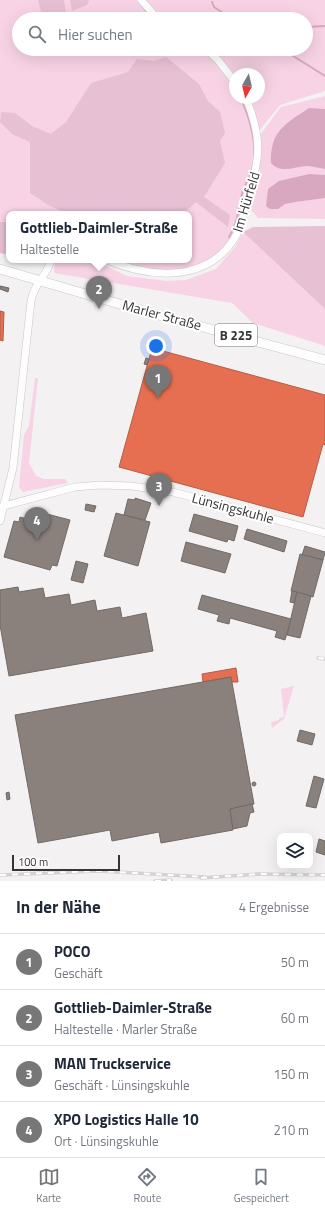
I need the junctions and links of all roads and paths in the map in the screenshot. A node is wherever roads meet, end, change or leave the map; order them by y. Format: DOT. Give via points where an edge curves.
graph roads {
  1 [pos="141,0"];
  2 [pos="152,12"];
  3 [pos="214,56"];
  4 [pos="229,74"];
  5 [pos="248,104"];
  6 [pos="50,263"];
  7 [pos="116,263"];
  8 [pos="0,269"];
  9 [pos="38,281"];
  10 [pos="325,360"];
  11 [pos="2,507"];
  12 [pos="0,521"];
  13 [pos="325,533"];
  1 -- 2 [label="street"];
  3 -- 4 [label="street"];
  5 -- 7 [label="street, Im Hürfeld" via="257,134 259,158 243,220 223,254 200,268 170,274 134,269"];
  6 -- 9 [label="street" via="47,272"];
  8 -- 9 [label="main road, Marler Straße / B 225"];
  9 -- 10 [label="main road, Marler Straße / B 225"];
  9 -- 11 [label="street" via="31,301 13,468"];
  11 -- 12 [label="street"];
  11 -- 13 [label="street, Lünsingskuhle" via="75,488 100,485 132,486 173,492"];
}
